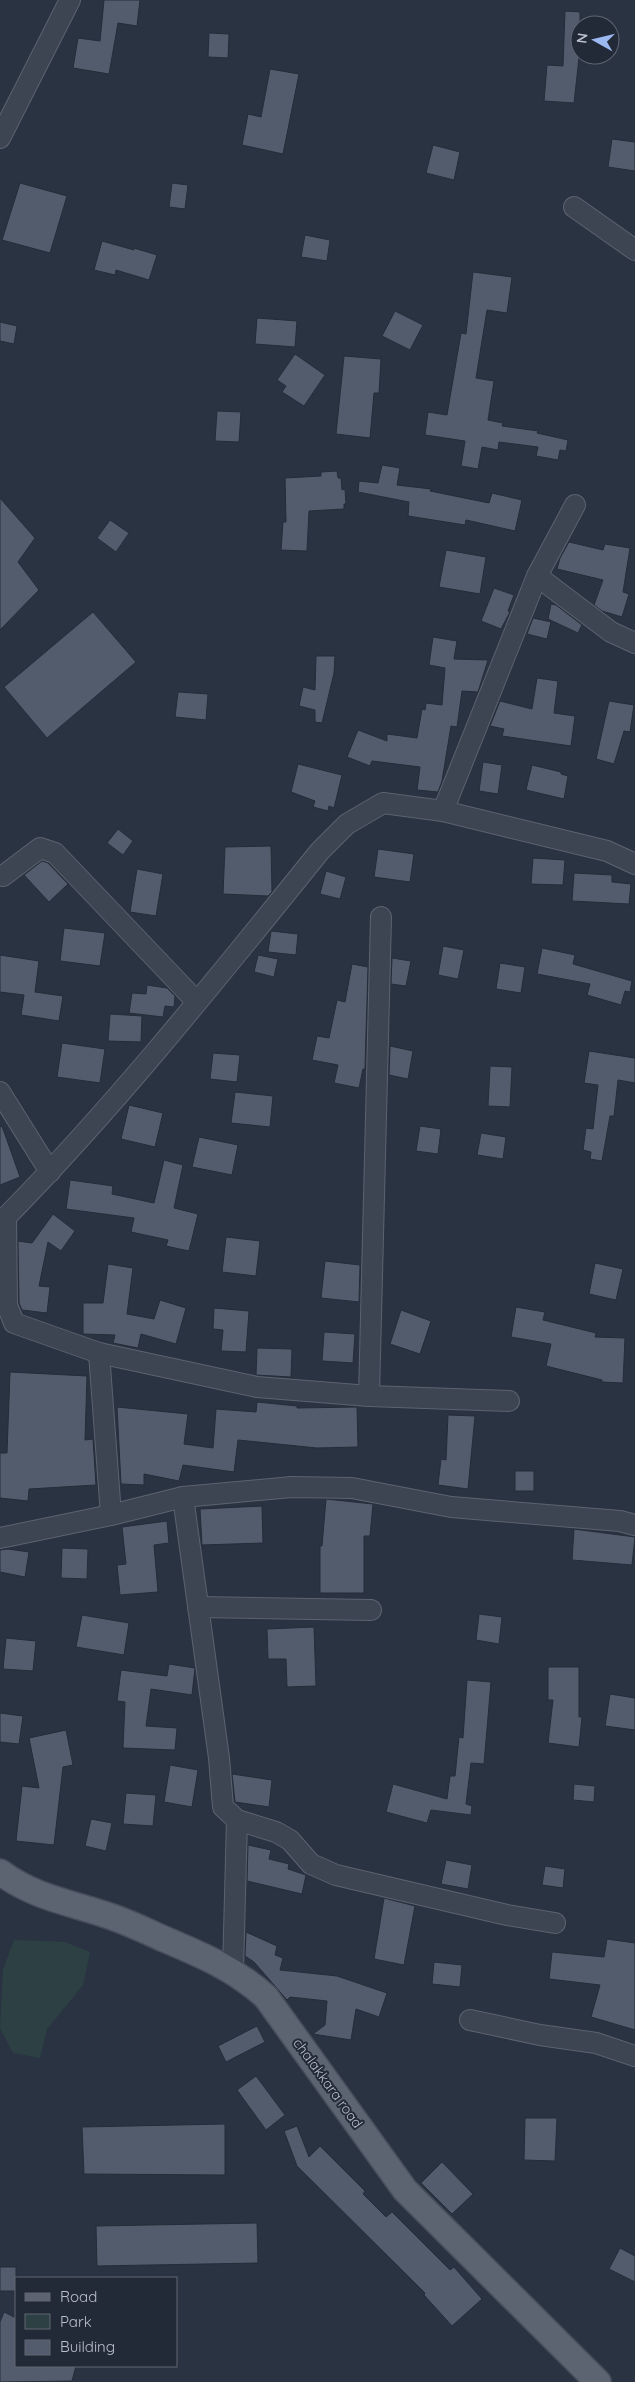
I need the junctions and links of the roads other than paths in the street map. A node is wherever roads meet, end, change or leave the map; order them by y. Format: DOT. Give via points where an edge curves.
graph roads {
  1 [pos="70,0"];
  2 [pos="0,138"];
  3 [pos="574,207"];
  4 [pos="635,250"];
  5 [pos="575,505"];
  6 [pos="537,576"];
  7 [pos="635,643"];
  8 [pos="444,811"];
  9 [pos="635,864"];
  10 [pos="3,876"];
  11 [pos="381,917"];
  12 [pos="196,1001"];
  13 [pos="0,1092"];
  14 [pos="50,1172"];
  15 [pos="99,1353"];
  16 [pos="369,1396"];
  17 [pos="508,1401"];
  18 [pos="183,1497"];
  19 [pos="111,1516"];
  20 [pos="635,1525"];
  21 [pos="0,1538"];
  22 [pos="198,1606"];
  23 [pos="371,1610"];
  24 [pos="237,1820"];
  25 [pos="0,1872"];
  26 [pos="556,1923"];
  27 [pos="233,1970"];
  28 [pos="470,2020"];
  29 [pos="635,2056"];
  30 [pos="598,2382"];
  1 -- 2 [label="street"];
  3 -- 4 [label="street"];
  5 -- 6 [label="street"];
  6 -- 7 [label="street" via="611,632"];
  6 -- 8 [label="street"];
  8 -- 9 [label="street" via="607,851"];
  8 -- 12 [label="street" via="384,803 347,824 320,851"];
  10 -- 12 [label="street" via="40,848 55,853"];
  11 -- 16 [label="street"];
  12 -- 14 [label="street"];
  13 -- 14 [label="street"];
  14 -- 15 [label="street" via="6,1218 7,1305 14,1323"];
  15 -- 16 [label="street" via="257,1387"];
  15 -- 19 [label="street"];
  16 -- 17 [label="street"];
  18 -- 19 [label="street"];
  18 -- 20 [label="street" via="292,1488 352,1488 451,1507 620,1521"];
  18 -- 22 [label="street"];
  19 -- 21 [label="street"];
  22 -- 23 [label="street"];
  22 -- 24 [label="street" via="223,1807"];
  24 -- 26 [label="street" via="276,1832 290,1840 311,1864 336,1876"];
  24 -- 27 [label="street"];
  25 -- 27 [label="main road, chalakkara road" via="18,1886 44,1897 115,1918 210,1957"];
  27 -- 30 [label="main road, chalakkara road" via="266,1997 405,2190"];
  28 -- 29 [label="street" via="540,2036 596,2043"];
}
